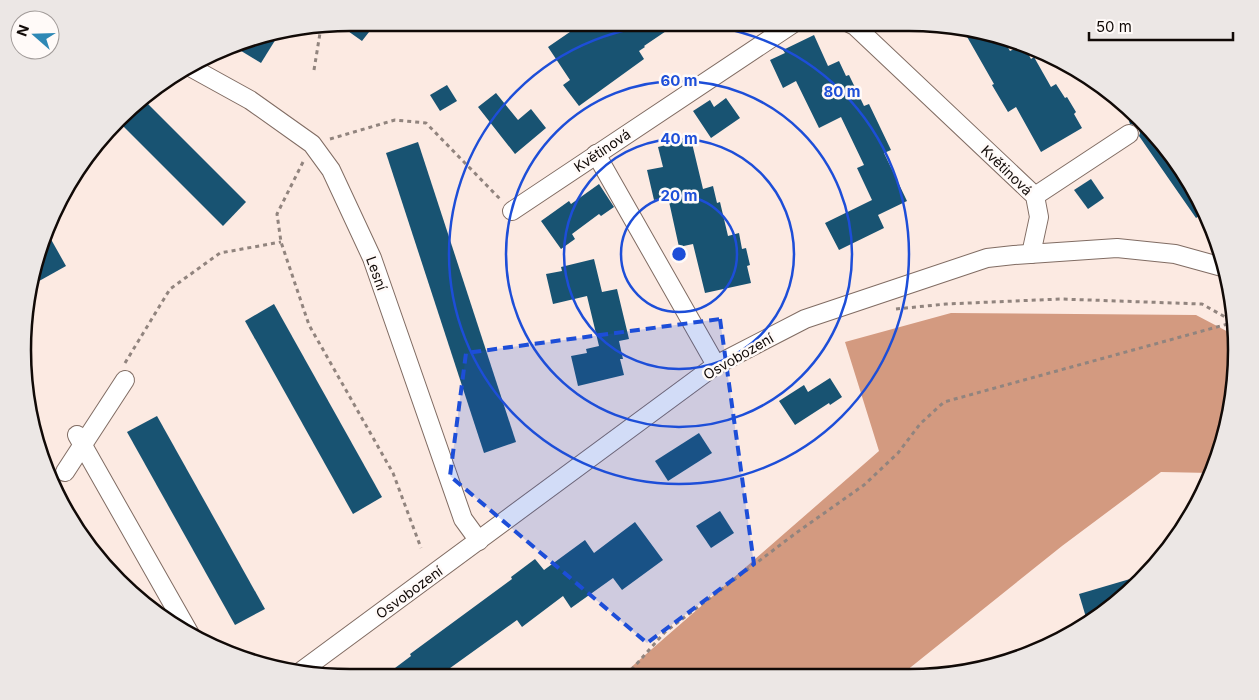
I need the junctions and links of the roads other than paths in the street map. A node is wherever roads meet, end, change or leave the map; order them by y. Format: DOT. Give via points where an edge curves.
graph roads {
  1 [pos="782,31"];
  2 [pos="860,31"];
  3 [pos="197,71"];
  4 [pos="1129,134"];
  5 [pos="596,154"];
  6 [pos="1035,196"];
  7 [pos="512,211"];
  8 [pos="1031,254"];
  9 [pos="1216,265"];
  10 [pos="716,366"];
  11 [pos="123,374"];
  12 [pos="80,439"];
  13 [pos="65,472"];
  14 [pos="479,541"];
  15 [pos="182,621"];
  16 [pos="308,666"];
  1 -- 5 [label="street, Květinová"];
  2 -- 6 [label="street, Květinová"];
  3 -- 14 [label="street, Lesní" via="250,100 312,144 331,170 372,258 463,519"];
  4 -- 6 [label="street"];
  5 -- 7 [label="street, Květinová"];
  5 -- 10 [label="street"];
  6 -- 8 [label="street, Květinová" via="1039,217"];
  8 -- 9 [label="street, Osvobození" via="1117,248 1175,254"];
  8 -- 10 [label="street, Osvobození" via="987,258 805,319"];
  10 -- 14 [label="street, Osvobození"];
  11 -- 12 [label="street"];
  12 -- 13 [label="street"];
  12 -- 15 [label="street"];
  14 -- 16 [label="street, Osvobození"];
}
